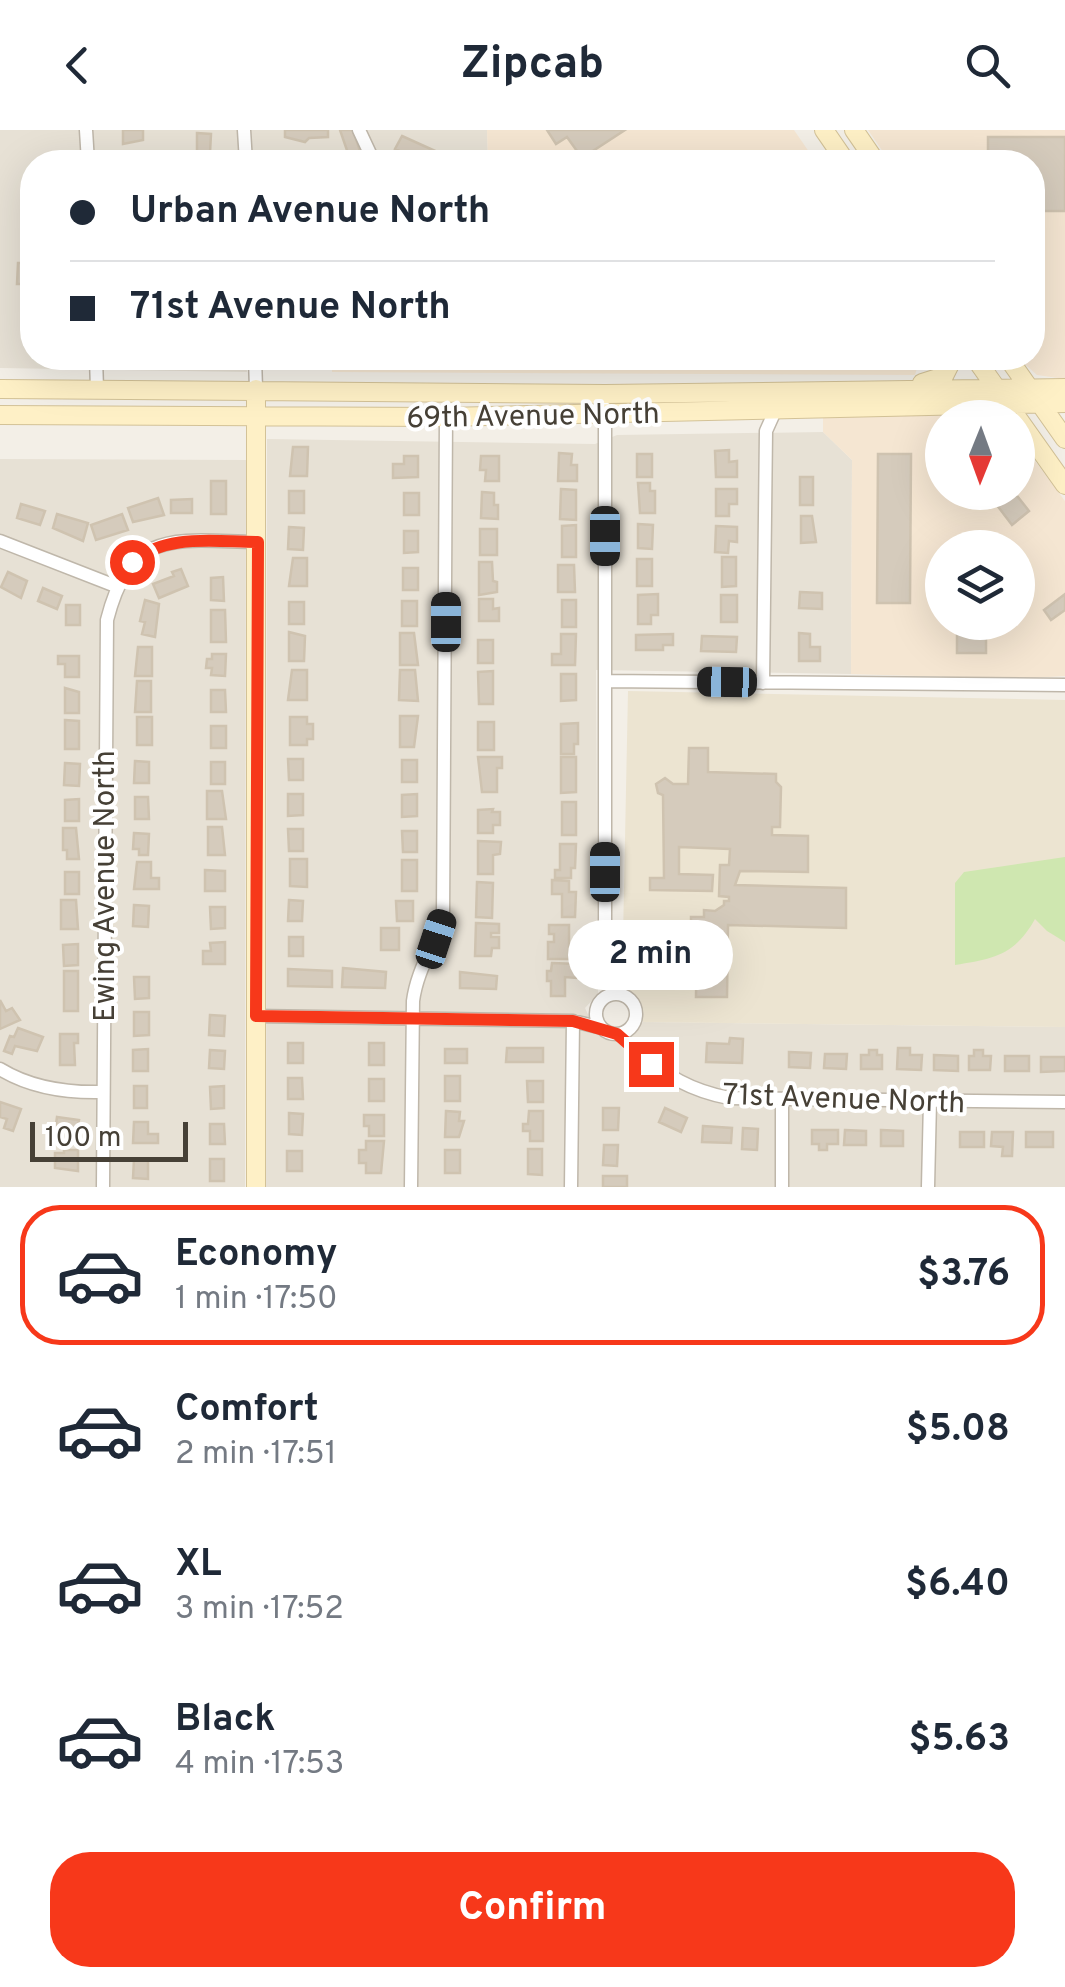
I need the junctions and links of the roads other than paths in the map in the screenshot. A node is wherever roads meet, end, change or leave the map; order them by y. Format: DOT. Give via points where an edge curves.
graph roads {
  1 [pos="96,370"];
  2 [pos="255,370"];
  3 [pos="950,370"];
  4 [pos="984,370"];
  5 [pos="1016,370"];
  6 [pos="887,388"];
  7 [pos="1028,388"];
  8 [pos="1065,388"];
  9 [pos="0,389"];
  10 [pos="97,389"];
  11 [pos="256,389"];
  12 [pos="998,389"];
  13 [pos="606,394"];
  14 [pos="1006,400"];
  15 [pos="1035,404"];
  16 [pos="1040,404"];
  17 [pos="1065,404"];
  18 [pos="925,407"];
  19 [pos="775,410"];
  20 [pos="605,414"];
  21 [pos="0,415"];
  22 [pos="258,416"];
  23 [pos="446,417"];
  24 [pos="1065,439"];
  25 [pos="1035,442"];
  26 [pos="1065,485"];
  27 [pos="0,541"];
  28 [pos="258,542"];
  29 [pos="118,587"];
  30 [pos="605,680"];
  31 [pos="764,683"];
  32 [pos="1065,685"];
  33 [pos="605,970"];
  34 [pos="619,994"];
  35 [pos="600,1004"];
  36 [pos="256,1016"];
  37 [pos="412,1018"];
  38 [pos="573,1021"];
  39 [pos="602,1028"];
  40 [pos="632,1028"];
  41 [pos="617,1034"];
  42 [pos="637,1050"];
  43 [pos="0,1069"];
  44 [pos="103,1092"];
  45 [pos="782,1099"];
  46 [pos="930,1101"];
  47 [pos="1065,1102"];
  48 [pos="103,1187"];
  49 [pos="256,1187"];
  50 [pos="412,1187"];
  51 [pos="571,1187"];
  52 [pos="782,1187"];
  53 [pos="928,1187"];
  1 -- 10 [label="street"];
  2 -- 11 [label="street"];
  3 -- 6 [label="street" via="937,380"];
  4 -- 12 [label="street"];
  5 -- 7 [label="street"];
  6 -- 12 [label="street, 69th Avenue North"];
  6 -- 13 [label="street, 69th Avenue North"];
  7 -- 8 [label="street, 69th Avenue North"];
  7 -- 12 [label="street, 69th Avenue North"];
  7 -- 16 [label="street"];
  9 -- 10 [label="street, 69th Avenue North"];
  10 -- 11 [label="street, 69th Avenue North"];
  11 -- 13 [label="street, 69th Avenue North"];
  11 -- 22 [label="street"];
  12 -- 14 [label="street"];
  13 -- 20 [label="street"];
  15 -- 16 [label="street, 69th Avenue North"];
  16 -- 17 [label="street, 69th Avenue North"];
  16 -- 24 [label="street"];
  18 -- 19 [label="street, 69th Avenue North"];
  19 -- 20 [label="street, 69th Avenue North"];
  19 -- 31 [label="street" via="766,431"];
  20 -- 23 [label="street, 69th Avenue North"];
  20 -- 30 [label="street"];
  21 -- 22 [label="street, 69th Avenue North"];
  22 -- 23 [label="street, 69th Avenue North"];
  22 -- 28 [label="street"];
  23 -- 37 [label="street" via="444,917 419,972"];
  25 -- 26 [label="street"];
  27 -- 29 [label="street"];
  28 -- 29 [label="street" via="160,544 132,562"];
  28 -- 36 [label="street"];
  29 -- 44 [label="street, Ewing Avenue North" via="106,642"];
  30 -- 31 [label="street"];
  30 -- 33 [label="street"];
  31 -- 32 [label="street"];
  33 -- 34 [label="street"];
  33 -- 35 [label="street"];
  34 -- 35 [label="street"];
  34 -- 40 [label="street" via="636,1010"];
  35 -- 38 [label="street"];
  35 -- 39 [label="street"];
  36 -- 37 [label="street"];
  36 -- 49 [label="street"];
  37 -- 38 [label="street"];
  37 -- 50 [label="street"];
  38 -- 39 [label="street"];
  38 -- 51 [label="street"];
  39 -- 41 [label="street"];
  40 -- 41 [label="street"];
  40 -- 42 [label="street"];
  41 -- 42 [label="street, 71st Avenue North"];
  42 -- 45 [label="street, 71st Avenue North" via="669,1078 708,1094"];
  43 -- 44 [label="street" via="56,1090"];
  44 -- 48 [label="street, Ewing Avenue North"];
  45 -- 46 [label="street, 71st Avenue North"];
  45 -- 52 [label="street"];
  46 -- 47 [label="street, 71st Avenue North"];
  46 -- 53 [label="street"];
}
